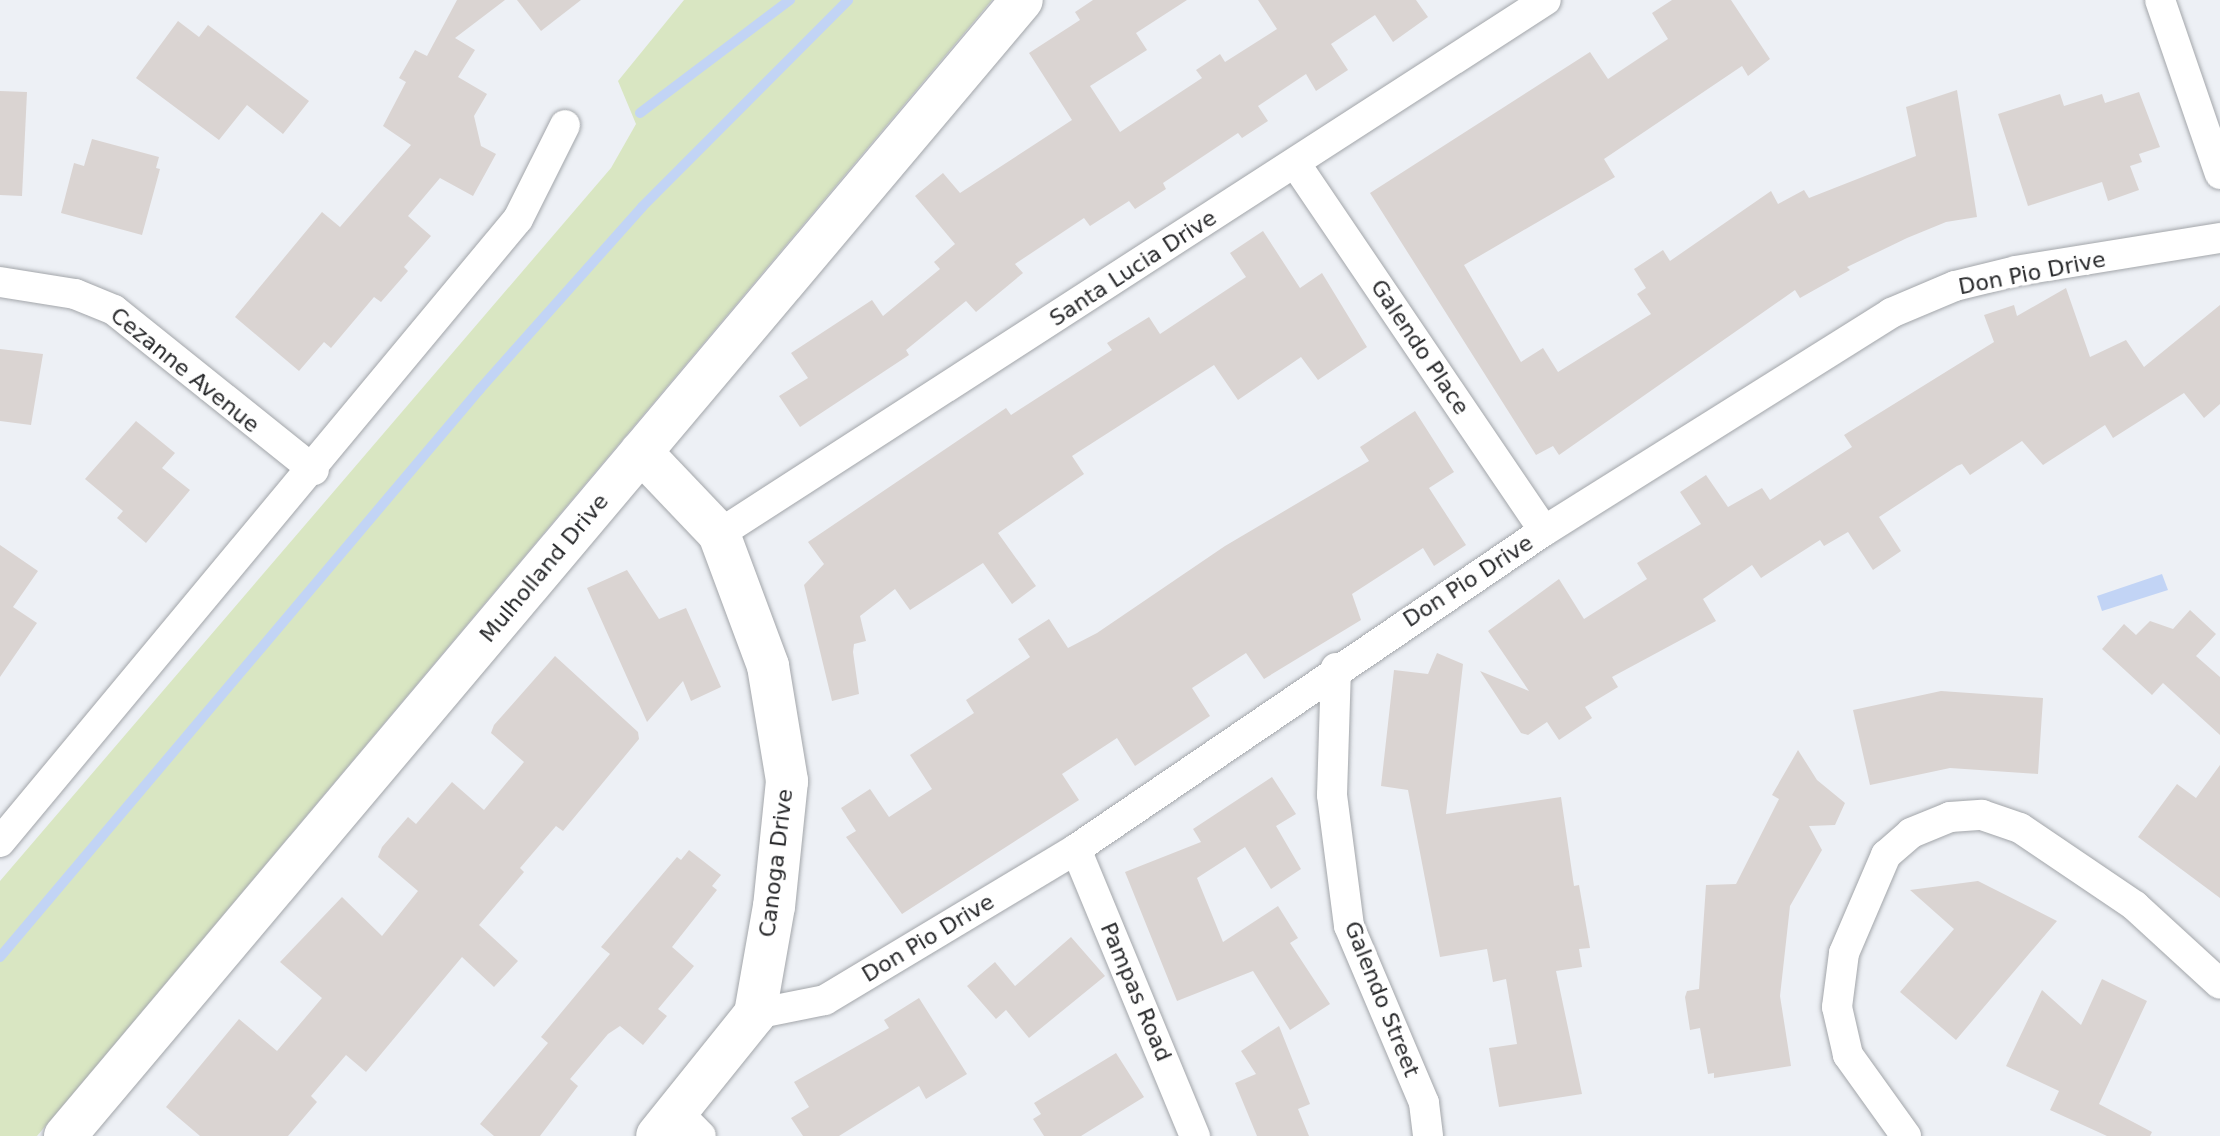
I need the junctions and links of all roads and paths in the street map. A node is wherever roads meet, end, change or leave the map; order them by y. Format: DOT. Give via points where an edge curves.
graph roads {
  1 [pos="1022,0"];
  2 [pos="1546,0"];
  3 [pos="2160,0"];
  4 [pos="565,125"];
  5 [pos="1295,163"];
  6 [pos="2220,174"];
  7 [pos="2220,238"];
  8 [pos="0,282"];
  9 [pos="641,452"];
  10 [pos="314,470"];
  11 [pos="1544,531"];
  12 [pos="719,534"];
  13 [pos="1336,668"];
  14 [pos="0,842"];
  15 [pos="1076,849"];
  16 [pos="2220,984"];
  17 [pos="755,1014"];
  18 [pos="678,1128"];
  19 [pos="65,1136"];
  20 [pos="1195,1136"];
  21 [pos="1428,1136"];
  22 [pos="1906,1136"];
  1 -- 9 [label="main road, Mulholland Drive"];
  2 -- 5 [label="street, Santa Lucia Drive"];
  3 -- 6 [label="street"];
  4 -- 10 [label="street" via="518,219"];
  5 -- 11 [label="street, Galendo Place"];
  5 -- 12 [label="street, Santa Lucia Drive"];
  7 -- 11 [label="street, Don Pio Drive" via="2016,271 1955,286 1891,313"];
  8 -- 10 [label="street, Cezanne Avenue" via="75,294 114,310"];
  9 -- 12 [label="main road, Canoga Drive"];
  9 -- 19 [label="main road, Mulholland Drive"];
  10 -- 14 [label="street"];
  11 -- 13 [label="street, Don Pio Drive"];
  12 -- 17 [label="main road, Canoga Drive" via="768,666 787,781 774,906"];
  13 -- 15 [label="street, Don Pio Drive"];
  13 -- 21 [label="street, Galendo Street" via="1332,795 1349,926 1424,1103"];
  15 -- 17 [label="street, Don Pio Drive" via="825,1000"];
  15 -- 20 [label="street, Pampas Road"];
  16 -- 22 [label="street" via="2135,906 2020,828 1982,815 1950,817 1911,833 1886,855 1844,953 1837,1007 1848,1055"];
  17 -- 18 [label="main road, Canoga Drive"];
}
